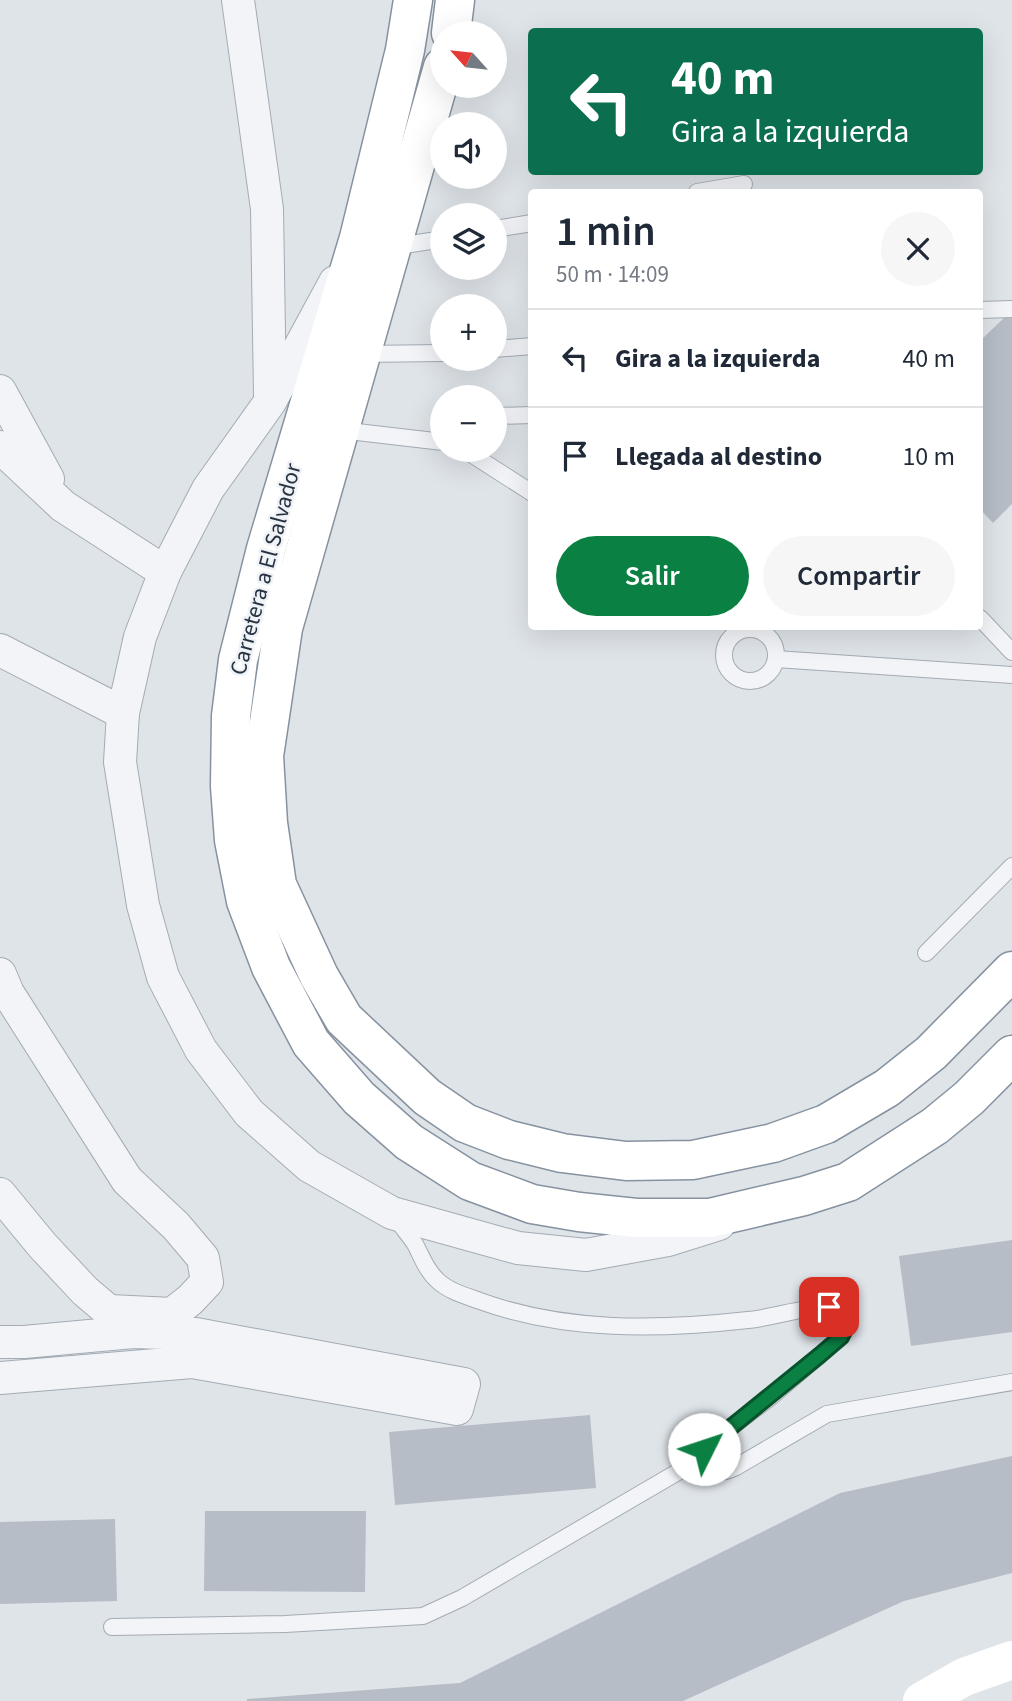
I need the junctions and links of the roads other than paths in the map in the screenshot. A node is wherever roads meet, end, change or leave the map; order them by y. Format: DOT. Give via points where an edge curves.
graph roads {
  1 [pos="237,0"];
  2 [pos="413,0"];
  3 [pos="456,0"];
  4 [pos="453,21"];
  5 [pos="431,98"];
  6 [pos="744,184"];
  7 [pos="715,189"];
  8 [pos="528,224"];
  9 [pos="507,227"];
  10 [pos="430,240"];
  11 [pos="376,242"];
  12 [pos="1012,309"];
  13 [pos="983,310"];
  14 [pos="528,346"];
  15 [pos="507,348"];
  16 [pos="430,353"];
  17 [pos="361,354"];
  18 [pos="0,391"];
  19 [pos="270,402"];
  20 [pos="528,415"];
  21 [pos="507,416"];
  22 [pos="340,430"];
  23 [pos="430,440"];
  24 [pos="0,447"];
  25 [pos="483,462"];
  26 [pos="528,491"];
  27 [pos="63,506"];
  28 [pos="165,572"];
  29 [pos="983,621"];
  30 [pos="0,650"];
  31 [pos="1011,650"];
  32 [pos="776,659"];
  33 [pos="1012,675"];
  34 [pos="123,713"];
  35 [pos="1012,866"];
  36 [pos="926,953"];
  37 [pos="1012,971"];
  38 [pos="0,974"];
  39 [pos="1012,1055"];
  40 [pos="0,1194"];
  41 [pos="804,1196"];
  42 [pos="392,1213"];
  43 [pos="110,1311"];
  44 [pos="133,1332"];
  45 [pos="12,1342"];
  46 [pos="12,1377"];
  47 [pos="1012,1382"];
  48 [pos="700,1459"];
  49 [pos="112,1627"];
  50 [pos="1012,1660"];
  51 [pos="922,1701"];
  1 -- 19 [label="street" via="267,209"];
  2 -- 11 [label="main road, Carretera a El Salvador"];
  3 -- 4 [label="main road"];
  5 -- 11 [label="main road, Carretera a El Salvador"];
  6 -- 7 [label="lane"];
  8 -- 9 [label="lane"];
  10 -- 11 [label="lane"];
  11 -- 17 [label="main road, Carretera a El Salvador"];
  11 -- 19 [label="street"];
  11 -- 41 [label="main road, Carretera a El Salvador" via="266,550 238,660 231,716 234,840 246,901 271,967 311,1043 336,1073 409,1142 470,1181 532,1204 636,1218 710,1218"];
  12 -- 13 [label="lane"];
  14 -- 15 [label="lane"];
  16 -- 17 [label="lane"];
  17 -- 22 [label="main road, Carretera a El Salvador"];
  18 -- 27 [label="street"];
  19 -- 28 [label="street" via="208,489"];
  20 -- 21 [label="lane"];
  22 -- 23 [label="lane"];
  22 -- 37 [label="main road, Carretera a El Salvador" via="283,628 264,756 268,823 278,885 344,1019 427,1097 465,1123 562,1153 626,1161 693,1160 773,1143 826,1124 887,1088 931,1053"];
  24 -- 27 [label="street"];
  25 -- 26 [label="lane"];
  27 -- 28 [label="street"];
  28 -- 34 [label="street" via="140,637"];
  29 -- 31 [label="lane"];
  30 -- 34 [label="street"];
  32 -- 33 [label="lane"];
  34 -- 42 [label="street" via="120,762 143,905 163,977 201,1050 249,1113 309,1166"];
  35 -- 36 [label="lane"];
  38 -- 43 [label="street" via="127,1180 203,1258 207,1282 172,1314"];
  39 -- 41 [label="main road, Carretera a El Salvador" via="936,1126 848,1182"];
  40 -- 43 [label="street" via="85,1291"];
  41 -- 42 [label="street" via="668,1240 586,1255 518,1248"];
  42 -- 48 [label="lane" via="438,1281 470,1298 533,1317 622,1327 753,1320 812,1308 842,1311 848,1324 841,1337 714,1440"];
  43 -- 44 [label="street"];
  44 -- 45 [label="street"];
  44 -- 46 [label="street" via="196,1334 464,1384 457,1409 192,1362"];
  45 -- 46 [label="street"];
  47 -- 48 [label="lane" via="827,1414 723,1472 703,1468"];
  48 -- 49 [label="lane" via="462,1598 423,1616"];
  50 -- 51 [label="main road" via="964,1678"];
}
